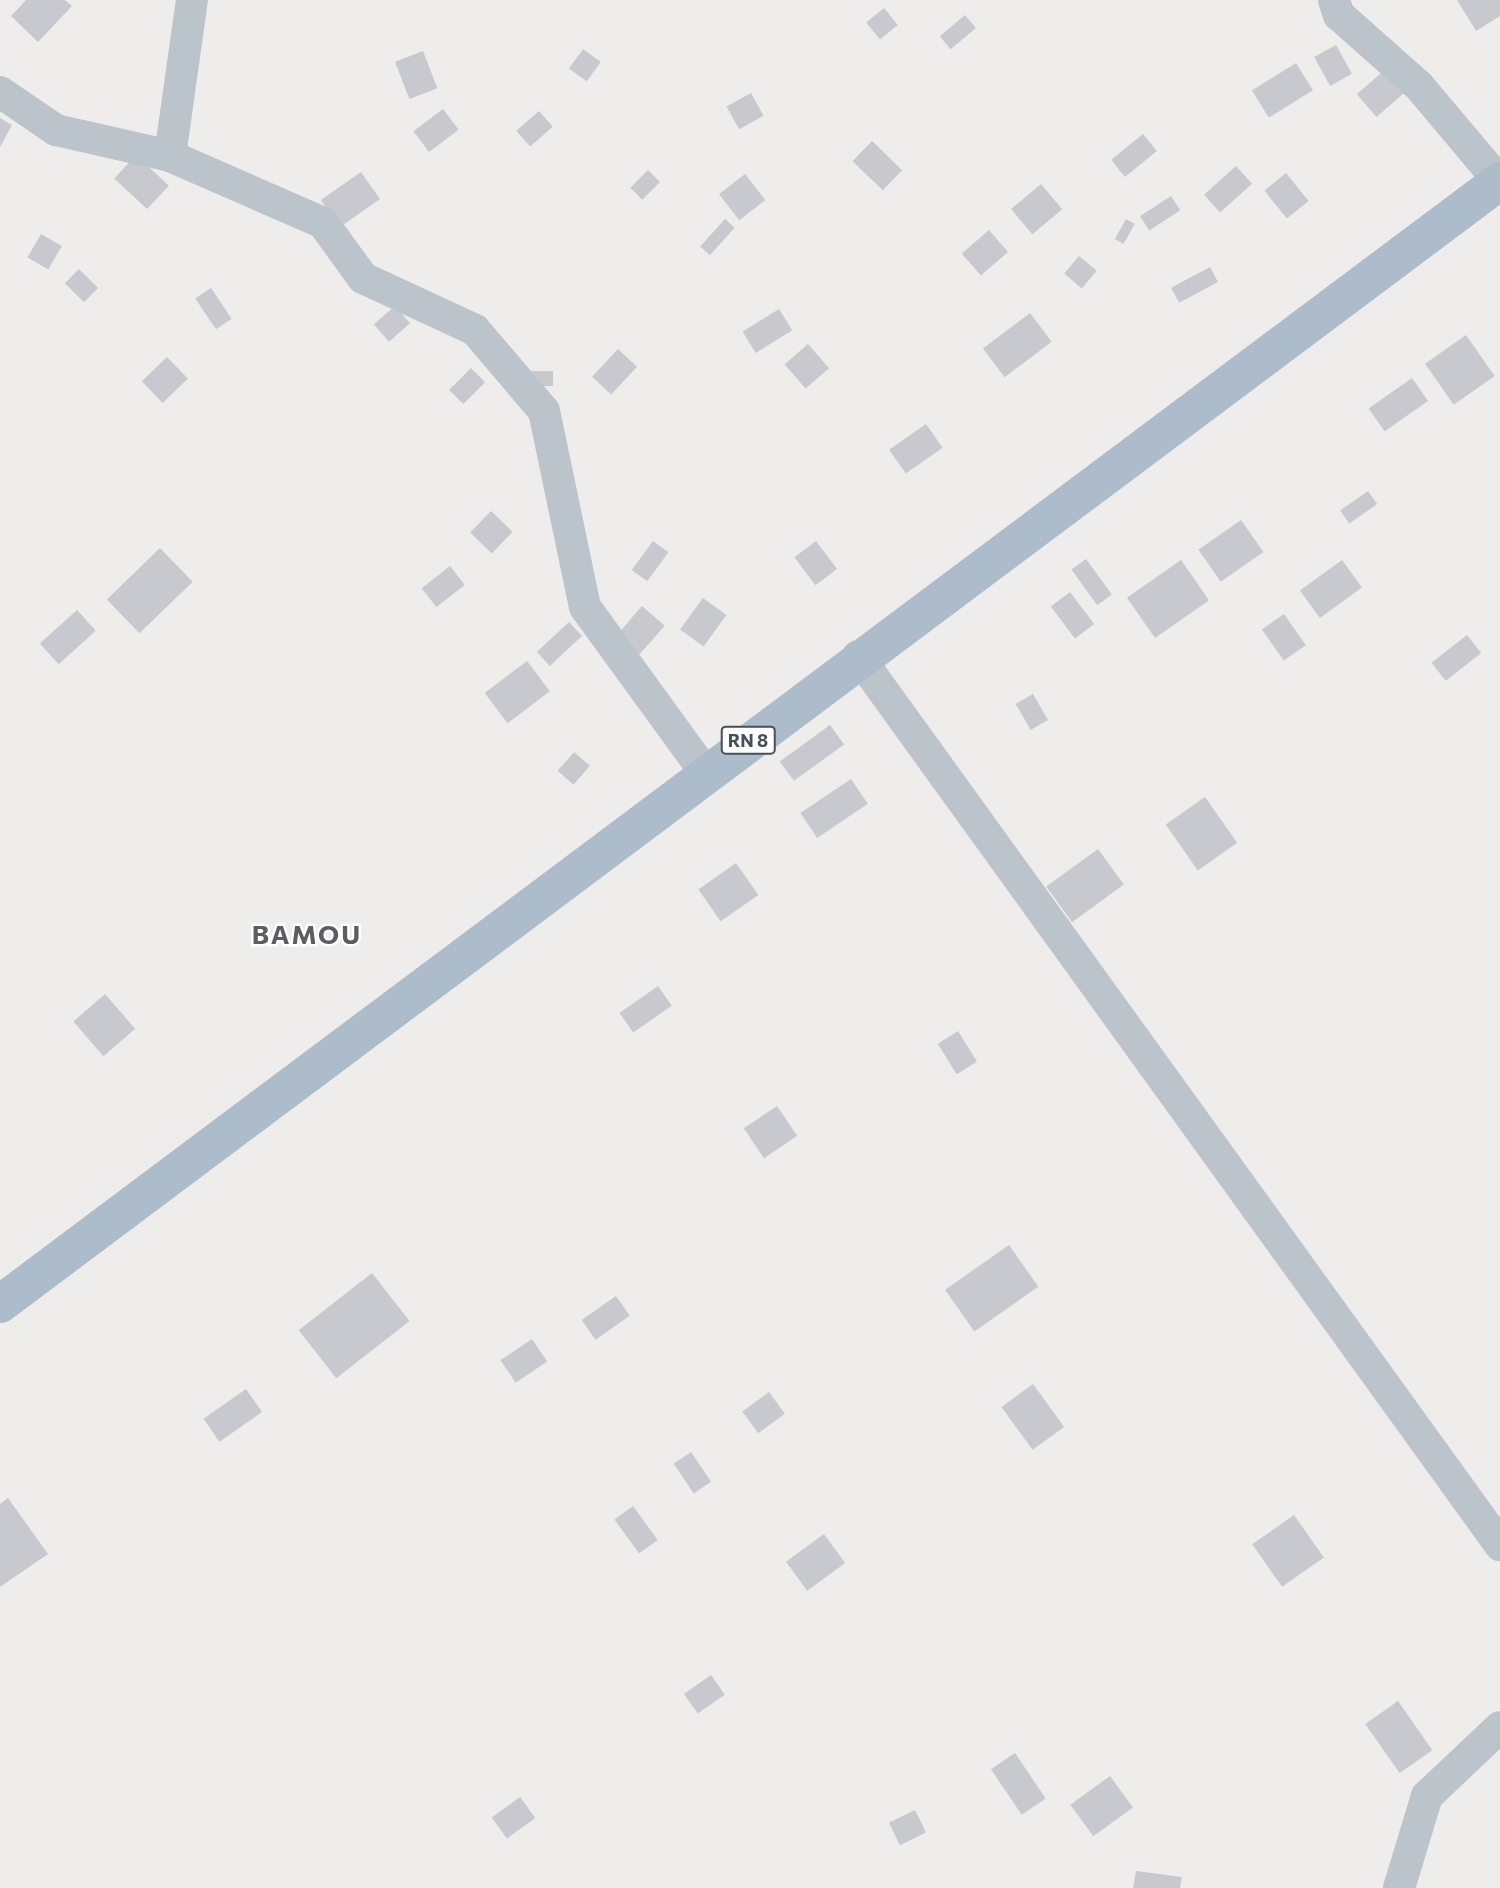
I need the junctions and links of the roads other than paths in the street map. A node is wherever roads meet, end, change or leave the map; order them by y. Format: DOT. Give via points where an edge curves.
graph roads {
  1 [pos="192,0"];
  2 [pos="1334,0"];
  3 [pos="0,92"];
  4 [pos="170,156"];
  5 [pos="1500,181"];
  6 [pos="858,656"];
  7 [pos="705,772"];
  8 [pos="0,1304"];
  9 [pos="1500,1545"];
  10 [pos="1500,1727"];
  11 [pos="1399,1888"];
  1 -- 4 [label="street"];
  2 -- 5 [label="street" via="1339,15 1419,86"];
  3 -- 4 [label="street" via="56,130"];
  4 -- 7 [label="street" via="323,223 363,278 475,330 544,411 585,607"];
  5 -- 6 [label="main road, RN 8"];
  6 -- 7 [label="main road, RN 8"];
  6 -- 9 [label="street"];
  7 -- 8 [label="main road, RN 8"];
  10 -- 11 [label="street" via="1427,1796"];
}
